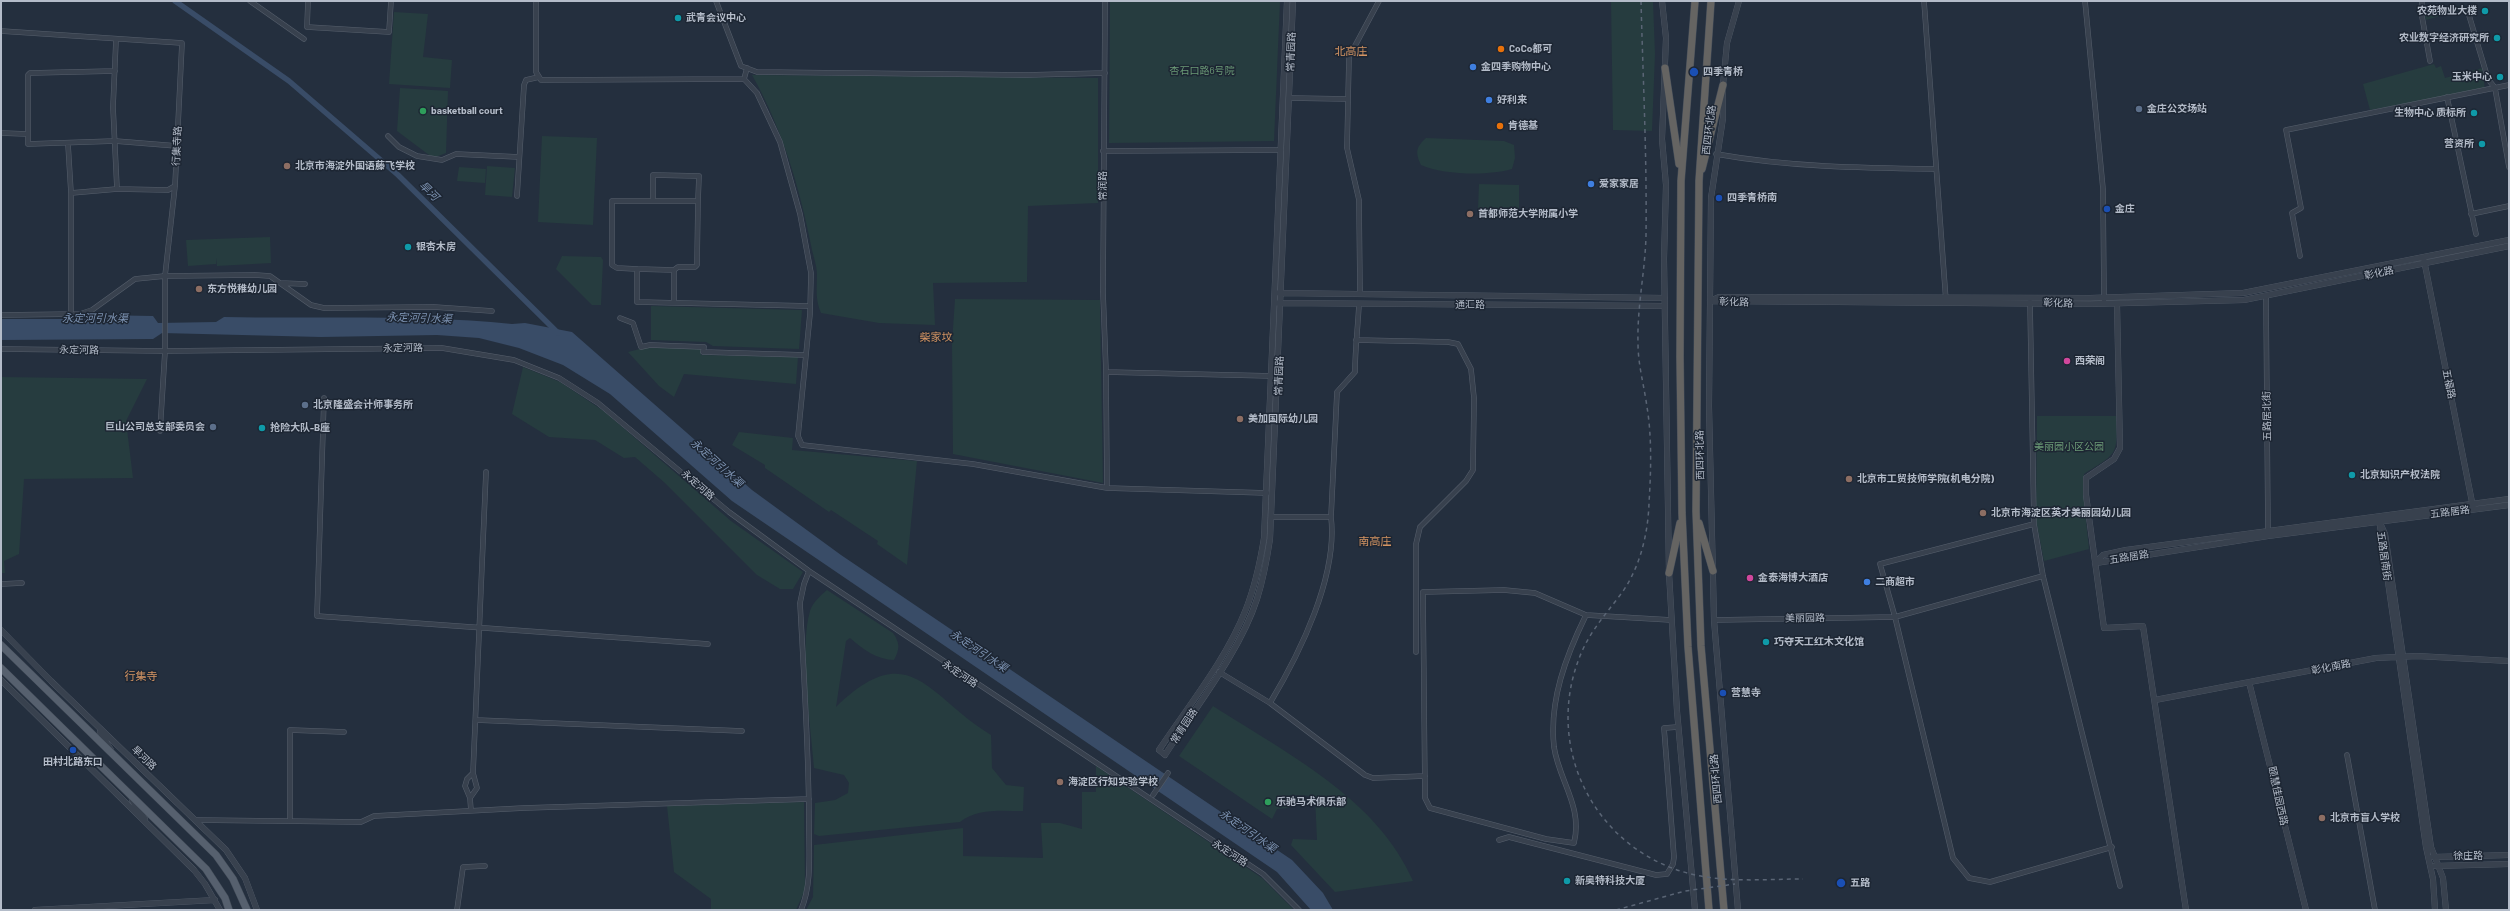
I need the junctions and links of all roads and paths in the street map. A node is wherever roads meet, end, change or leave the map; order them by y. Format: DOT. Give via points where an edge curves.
graph roads {
  1 [pos="250,1"];
  2 [pos="308,1"];
  3 [pos="391,1"];
  4 [pos="536,1"];
  5 [pos="716,1"];
  6 [pos="1105,1"];
  7 [pos="1287,1"];
  8 [pos="1293,1"];
  9 [pos="1379,1"];
  10 [pos="1662,1"];
  11 [pos="1695,1"];
  12 [pos="1711,1"];
  13 [pos="1738,1"];
  14 [pos="1924,1"];
  15 [pos="2084,1"];
  16 [pos="2422,1"];
  17 [pos="2468,12"];
  18 [pos="1,31"];
  19 [pos="304,39"];
  20 [pos="116,40"];
  21 [pos="2430,61"];
  22 [pos="747,68"];
  23 [pos="1665,68"];
  24 [pos="115,71"];
  25 [pos="1105,73"];
  26 [pos="539,77"];
  27 [pos="744,79"];
  28 [pos="1723,85"];
  29 [pos="2509,85"];
  30 [pos="2494,88"];
  31 [pos="1289,98"];
  32 [pos="2447,98"];
  33 [pos="1348,99"];
  34 [pos="1,133"];
  35 [pos="27,134"];
  36 [pos="388,136"];
  37 [pos="115,142"];
  38 [pos="68,144"];
  39 [pos="178,146"];
  40 [pos="1281,150"];
  41 [pos="1103,151"];
  42 [pos="1716,154"];
  43 [pos="519,157"];
  44 [pos="2509,167"];
  45 [pos="1935,169"];
  46 [pos="1682,181"];
  47 [pos="1699,181"];
  48 [pos="175,186"];
  49 [pos="117,189"];
  50 [pos="71,193"];
  51 [pos="517,196"];
  52 [pos="653,201"];
  53 [pos="698,201"];
  54 [pos="2509,206"];
  55 [pos="2471,214"];
  56 [pos="2476,234"];
  57 [pos="2509,240"];
  58 [pos="2509,246"];
  59 [pos="2300,256"];
  60 [pos="2425,260"];
  61 [pos="637,269"];
  62 [pos="674,270"];
  63 [pos="165,276"];
  64 [pos="280,283"];
  65 [pos="305,284"];
  66 [pos="1279,293"];
  67 [pos="1360,293"];
  68 [pos="2266,296"];
  69 [pos="2104,297"];
  70 [pos="1665,298"];
  71 [pos="1945,300"];
  72 [pos="2030,300"];
  73 [pos="1710,301"];
  74 [pos="674,303"];
  75 [pos="1278,303"];
  76 [pos="1359,304"];
  77 [pos="2104,304"];
  78 [pos="2117,304"];
  79 [pos="810,306"];
  80 [pos="1665,306"];
  81 [pos="492,311"];
  82 [pos="71,314"];
  83 [pos="1,315"];
  84 [pos="620,318"];
  85 [pos="1356,340"];
  86 [pos="1,349"];
  87 [pos="165,351"];
  88 [pos="806,355"];
  89 [pos="1106,372"];
  90 [pos="1276,376"];
  91 [pos="324,398"];
  92 [pos="160,431"];
  93 [pos="486,472"];
  94 [pos="1107,488"];
  95 [pos="1267,493"];
  96 [pos="2509,500"];
  97 [pos="2509,505"];
  98 [pos="2473,507"];
  99 [pos="1696,511"];
  100 [pos="1682,513"];
  101 [pos="1272,517"];
  102 [pos="1331,517"];
  103 [pos="2379,519"];
  104 [pos="2034,524"];
  105 [pos="2268,533"];
  106 [pos="2095,563"];
  107 [pos="810,571"];
  108 [pos="1713,571"];
  109 [pos="1669,573"];
  110 [pos="2043,576"];
  111 [pos="22,583"];
  112 [pos="1,584"];
  113 [pos="1586,615"];
  114 [pos="1895,617"];
  115 [pos="1671,620"];
  116 [pos="1714,620"];
  117 [pos="479,629"];
  118 [pos="1,630"];
  119 [pos="708,644"];
  120 [pos="1,645"];
  121 [pos="1416,652"];
  122 [pos="2403,656"];
  123 [pos="2509,661"];
  124 [pos="1,668"];
  125 [pos="1219,672"];
  126 [pos="1,680"];
  127 [pos="2249,682"];
  128 [pos="2155,700"];
  129 [pos="1270,703"];
  130 [pos="476,720"];
  131 [pos="96,724"];
  132 [pos="1678,727"];
  133 [pos="742,731"];
  134 [pos="344,732"];
  135 [pos="2347,756"];
  136 [pos="115,757"];
  137 [pos="473,773"];
  138 [pos="1168,773"];
  139 [pos="1425,776"];
  140 [pos="126,789"];
  141 [pos="1153,795"];
  142 [pos="470,798"];
  143 [pos="809,799"];
  144 [pos="471,811"];
  145 [pos="195,820"];
  146 [pos="290,821"];
  147 [pos="151,828"];
  148 [pos="1499,840"];
  149 [pos="2112,847"];
  150 [pos="2509,855"];
  151 [pos="2435,856"];
  152 [pos="2428,857"];
  153 [pos="2509,864"];
  154 [pos="2438,865"];
  155 [pos="485,866"];
  156 [pos="2430,866"];
  157 [pos="2120,886"];
  158 [pos="215,900"];
  159 [pos="35,910"];
  160 [pos="46,910"];
  161 [pos="220,910"];
  162 [pos="229,910"];
  163 [pos="247,910"];
  164 [pos="257,910"];
  165 [pos="456,910"];
  166 [pos="800,910"];
  167 [pos="1299,910"];
  168 [pos="1695,910"];
  169 [pos="1709,910"];
  170 [pos="1724,910"];
  171 [pos="1738,910"];
  172 [pos="2186,910"];
  173 [pos="2306,910"];
  174 [pos="2375,910"];
  175 [pos="2435,910"];
  176 [pos="2446,910"];
  1 -- 19 [label="street"];
  2 -- 3 [label="street" via="307,27 389,32"];
  4 -- 26 [label="street" via="536,72"];
  5 -- 22 [label="street" via="741,66"];
  6 -- 25 [label="street, 常润路"];
  7 -- 40 [label="street, 常青园路"];
  8 -- 31 [label="street, 常青园路"];
  9 -- 33 [label="street" via="1349,57"];
  10 -- 23 [label="street" via="1666,38"];
  11 -- 46 [label="highway, 西四环北路"];
  12 -- 47 [label="highway, 西四环北路"];
  13 -- 28 [label="street, 西四环北路" via="1727,43"];
  14 -- 45 [label="street"];
  15 -- 69 [label="street" via="2103,189"];
  16 -- 21 [label="street" via="2421,11"];
  17 -- 30 [label="street" via="2488,79"];
  18 -- 20 [label="street, 行集寺路"];
  20 -- 24 [label="street"];
  20 -- 39 [label="street, 行集寺路" via="182,43"];
  22 -- 25 [label="street" via="757,72 1026,75"];
  22 -- 27 [label="street"];
  23 -- 46 [label="highway"];
  23 -- 70 [label="street" via="1662,139 1666,185"];
  24 -- 35 [label="street" via="30,73"];
  24 -- 37 [label="street"];
  25 -- 41 [label="street, 常润路"];
  26 -- 27 [label="street" via="541,80"];
  26 -- 43 [label="street" via="526,80 524,85"];
  27 -- 79 [label="street" via="757,93 780,142 800,214 811,273"];
  28 -- 42 [label="street, 西四环北路" via="1723,118"];
  28 -- 47 [label="highway" via="1709,150"];
  29 -- 30 [label="street"];
  30 -- 32 [label="street"];
  30 -- 44 [label="street"];
  31 -- 33 [label="street"];
  31 -- 66 [label="street, 常青园路"];
  32 -- 55 [label="street"];
  32 -- 59 [label="street" via="2286,130 2301,208 2292,213"];
  33 -- 67 [label="street" via="1347,148 1359,200"];
  34 -- 35 [label="street"];
  35 -- 38 [label="street" via="28,144"];
  36 -- 43 [label="street" via="399,147 417,156 442,160 456,154"];
  37 -- 38 [label="street"];
  37 -- 39 [label="street"];
  37 -- 49 [label="street"];
  38 -- 50 [label="street"];
  39 -- 48 [label="street, 行集寺路"];
  40 -- 41 [label="street"];
  40 -- 66 [label="street, 常青园路"];
  41 -- 89 [label="street, 常润路"];
  42 -- 45 [label="street" via="1763,162"];
  42 -- 73 [label="street, 西四环北路" via="1711,198"];
  43 -- 51 [label="street"];
  45 -- 71 [label="street"];
  46 -- 100 [label="highway, 西四环北路"];
  47 -- 99 [label="highway, 西四环北路"];
  48 -- 49 [label="street" via="168,190"];
  48 -- 63 [label="street, 行集寺路"];
  49 -- 50 [label="street"];
  50 -- 82 [label="street"];
  52 -- 53 [label="street"];
  52 -- 53 [label="street" via="653,175 699,176"];
  52 -- 61 [label="street" via="612,201 612,265 617,268"];
  53 -- 62 [label="street" via="697,265 695,268"];
  54 -- 55 [label="street"];
  55 -- 56 [label="street"];
  57 -- 60 [label="street, 彰化路"];
  58 -- 60 [label="street, 彰化路"];
  60 -- 68 [label="street, 彰化路"];
  60 -- 69 [label="street, 彰化路" via="2243,293"];
  60 -- 98 [label="street, 五福路"];
  61 -- 62 [label="street"];
  61 -- 74 [label="street" via="636,302"];
  62 -- 74 [label="street"];
  63 -- 64 [label="street" via="255,275 270,276"];
  63 -- 82 [label="street" via="135,279 92,310"];
  63 -- 87 [label="street, 行集寺路"];
  64 -- 65 [label="street"];
  64 -- 81 [label="street" via="312,305 324,308 434,307"];
  66 -- 67 [label="street, 通汇路"];
  66 -- 75 [label="street, 常青园路"];
  67 -- 70 [label="street, 通汇路"];
  68 -- 78 [label="street, 彰化路" via="2244,300"];
  68 -- 105 [label="street, 五路居北街"];
  69 -- 72 [label="street, 彰化路"];
  69 -- 77 [label="street"];
  70 -- 80 [label="street"];
  71 -- 72 [label="street, 彰化路"];
  71 -- 73 [label="street, 彰化路"];
  72 -- 77 [label="street, 彰化路"];
  72 -- 104 [label="street"];
  73 -- 108 [label="street, 西四环北路" via="1709,406"];
  74 -- 79 [label="street"];
  75 -- 76 [label="street, 通汇路"];
  75 -- 90 [label="street, 常青园路"];
  76 -- 80 [label="street, 通汇路"];
  76 -- 85 [label="street"];
  77 -- 78 [label="street, 彰化路"];
  78 -- 106 [label="street" via="2120,448 2114,459 2086,478"];
  79 -- 88 [label="street"];
  80 -- 109 [label="street"];
  82 -- 83 [label="street"];
  84 -- 88 [label="street" via="632,322 641,347 704,347 703,352"];
  85 -- 102 [label="street" via="1356,372 1337,392"];
  85 -- 121 [label="street" via="1458,344 1471,369 1474,398 1473,470 1466,481 1420,527 1416,544"];
  86 -- 87 [label="street, 永定河路"];
  87 -- 92 [label="street, 行集寺路"];
  87 -- 107 [label="street, 永定河路" via="442,348 514,360 559,378 598,403 729,512"];
  88 -- 94 [label="street" via="798,436 802,445 973,464"];
  89 -- 90 [label="street"];
  89 -- 94 [label="street, 常润路"];
  90 -- 95 [label="street, 常青园路"];
  90 -- 101 [label="street, 常青园路"];
  91 -- 117 [label="street" via="317,616"];
  93 -- 117 [label="street"];
  94 -- 95 [label="street"];
  95 -- 125 [label="street, 常青园路" via="1260,564 1246,610 1209,676 1159,750 1165,755"];
  96 -- 98 [label="street, 五路居路"];
  97 -- 98 [label="street, 五路居路"];
  98 -- 103 [label="street, 五路居路"];
  99 -- 108 [label="highway"];
  99 -- 170 [label="highway, 西四环北路" via="1701,646"];
  100 -- 109 [label="highway"];
  100 -- 169 [label="highway, 西四环北路" via="1688,647"];
  101 -- 102 [label="street"];
  101 -- 125 [label="street, 常青园路" via="1266,565 1257,600"];
  102 -- 129 [label="street" via="1333,533 1323,589 1292,666"];
  103 -- 105 [label="street, 五路居路"];
  103 -- 122 [label="street, 五路居南街" via="2385,534"];
  103 -- 152 [label="street, 五路居南街"];
  104 -- 110 [label="street"];
  104 -- 114 [label="street" via="1880,564"];
  105 -- 106 [label="street, 五路居路"];
  106 -- 128 [label="street" via="2104,628 2143,626"];
  107 -- 143 [label="street" via="800,603"];
  107 -- 167 [label="street, 永定河路" via="1263,874"];
  108 -- 116 [label="street, 西四环北路"];
  109 -- 115 [label="street"];
  110 -- 114 [label="street, 美丽园路"];
  110 -- 149 [label="street"];
  111 -- 112 [label="street"];
  113 -- 115 [label="street"];
  113 -- 139 [label="street" via="1535,593 1504,590 1423,592"];
  113 -- 139 [label="street" via="1566,659 1554,718 1554,747 1577,827 1574,843 1546,839 1430,808 1425,798"];
  114 -- 116 [label="street, 美丽园路"];
  114 -- 149 [label="street" via="1953,858 1969,878 1990,882"];
  115 -- 132 [label="street"];
  116 -- 171 [label="street, 西四环北路"];
  117 -- 119 [label="street"];
  117 -- 130 [label="street"];
  118 -- 131 [label="street, 旱河路"];
  120 -- 136 [label="main road, 旱河路"];
  122 -- 123 [label="street, 彰化南路"];
  122 -- 128 [label="street, 彰化南路" via="2376,658"];
  122 -- 151 [label="street, 五路居南街" via="2431,847"];
  124 -- 140 [label="main road"];
  125 -- 129 [label="street"];
  126 -- 147 [label="street"];
  127 -- 173 [label="street, 颐慧佳园西路"];
  128 -- 172 [label="street" via="2172,831"];
  129 -- 139 [label="street" via="1365,775 1373,778"];
  130 -- 133 [label="street"];
  130 -- 137 [label="street"];
  131 -- 136 [label="street"];
  131 -- 145 [label="street, 旱河路"];
  132 -- 148 [label="street" via="1664,728 1674,857 1667,874 1656,875 1509,837"];
  132 -- 168 [label="street"];
  134 -- 146 [label="street" via="290,730"];
  135 -- 174 [label="street"];
  136 -- 163 [label="main road, 旱河路" via="216,855 233,879"];
  137 -- 142 [label="street" via="477,788"];
  137 -- 142 [label="street" via="465,786"];
  138 -- 141 [label="street"];
  140 -- 147 [label="street"];
  140 -- 162 [label="main road" via="206,869 225,898"];
  142 -- 144 [label="street"];
  143 -- 144 [label="street"];
  143 -- 166 [label="street" via="809,883"];
  144 -- 146 [label="street" via="374,816 361,822"];
  145 -- 146 [label="street"];
  145 -- 164 [label="street, 旱河路" via="226,850 245,878"];
  147 -- 158 [label="street" via="194,870"];
  149 -- 157 [label="street"];
  150 -- 151 [label="street, 徐庄路"];
  151 -- 152 [label="street, 徐庄路"];
  151 -- 154 [label="street, 五路居南街"];
  152 -- 156 [label="street, 五路居南街"];
  153 -- 154 [label="street, 徐庄路"];
  154 -- 156 [label="street, 徐庄路"];
  154 -- 176 [label="street, 五路居南街" via="2443,878"];
  155 -- 165 [label="street" via="464,867"];
  156 -- 175 [label="street, 五路居南街"];
  158 -- 160 [label="street"];
  158 -- 161 [label="street"];
  159 -- 160 [label="street"];
}
